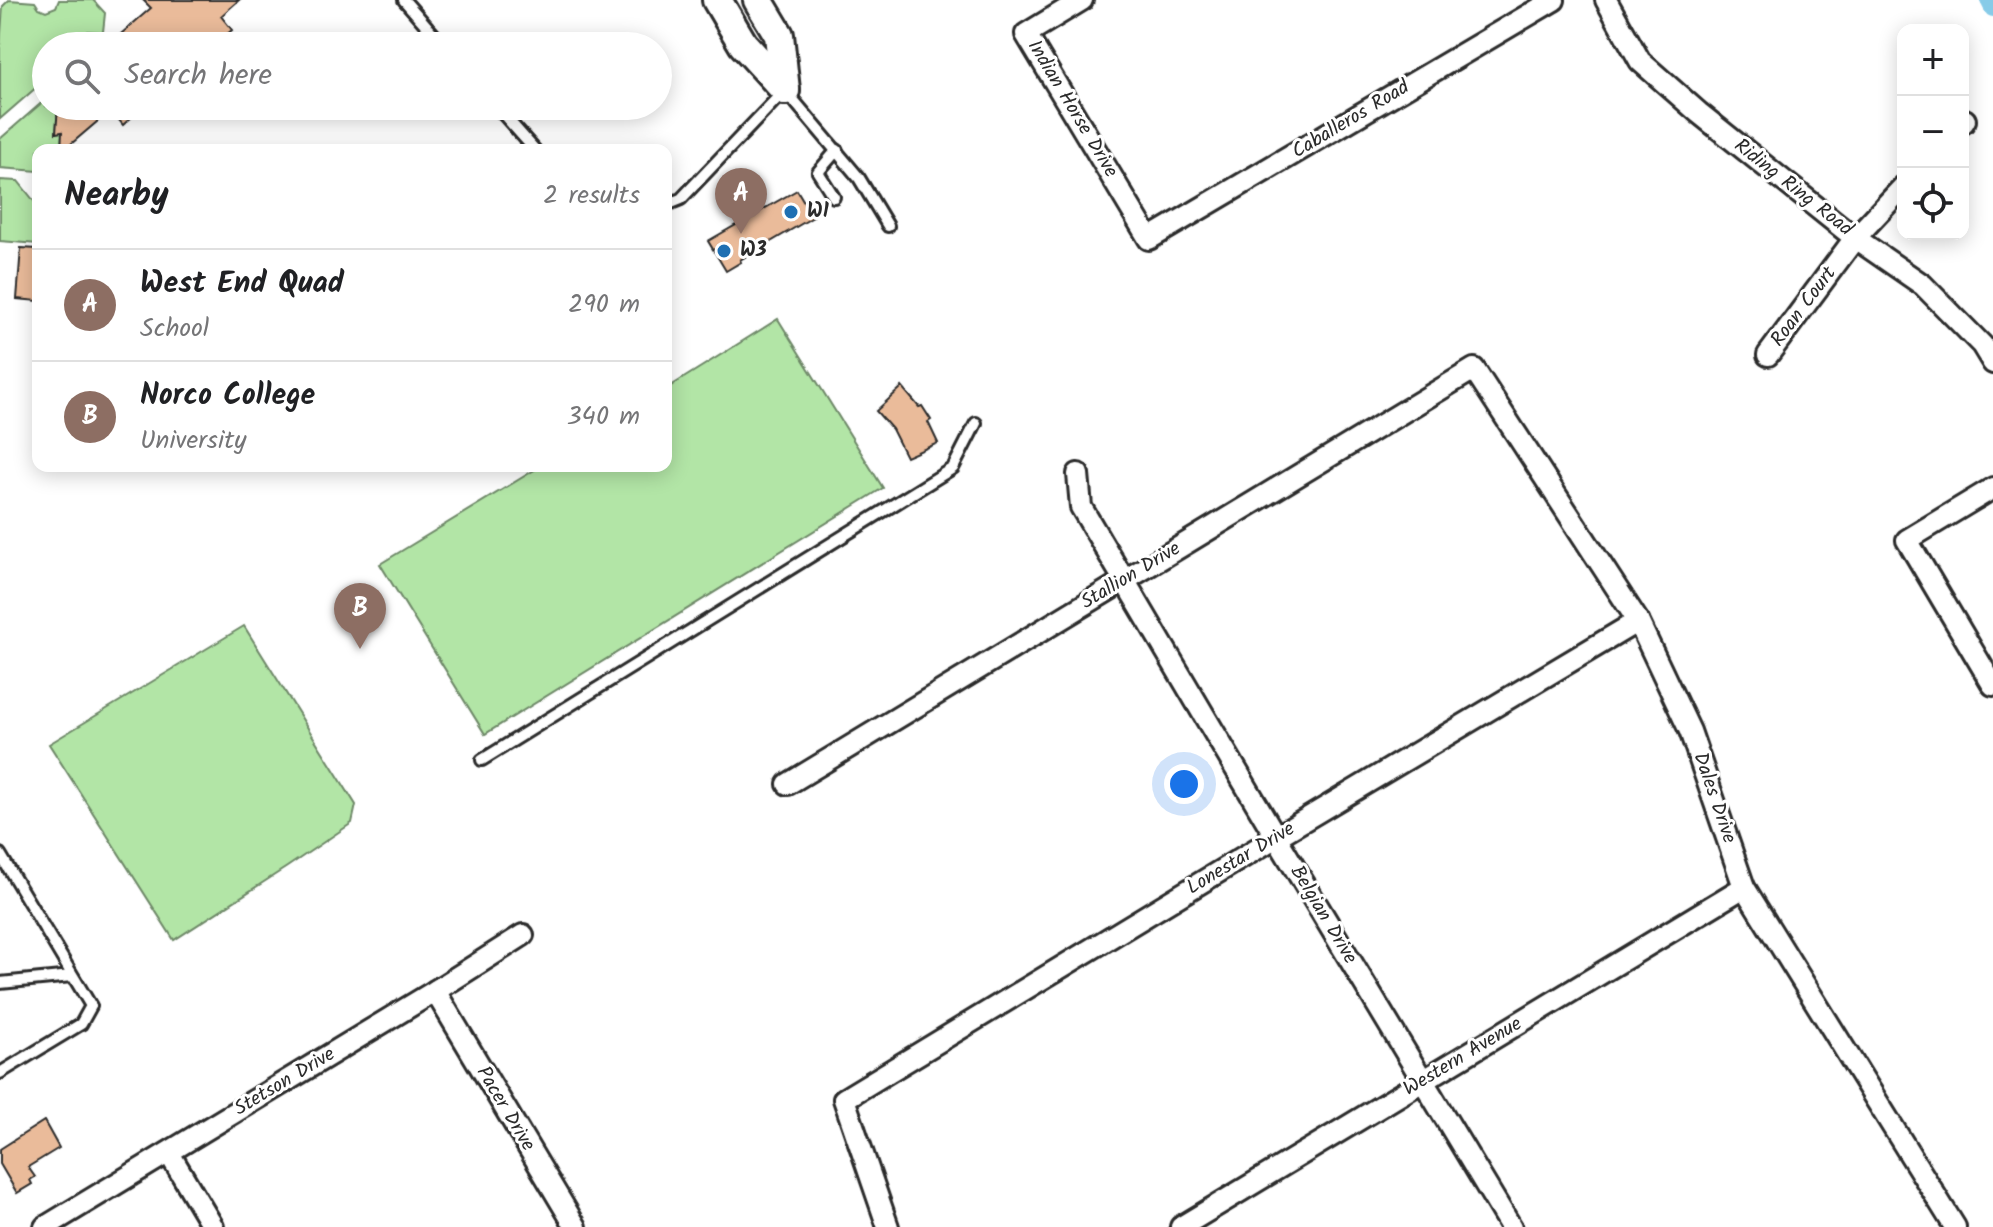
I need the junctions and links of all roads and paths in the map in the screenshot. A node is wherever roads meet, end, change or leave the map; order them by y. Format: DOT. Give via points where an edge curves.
graph roads {
  1 [pos="404,0"];
  2 [pos="717,0"];
  3 [pos="758,0"];
  4 [pos="1082,0"];
  5 [pos="1554,0"];
  6 [pos="1606,0"];
  7 [pos="432,32"];
  8 [pos="785,90"];
  9 [pos="508,120"];
  10 [pos="530,144"];
  11 [pos="837,150"];
  12 [pos="1897,193"];
  13 [pos="834,197"];
  14 [pos="672,203"];
  15 [pos="888,226"];
  16 [pos="1855,238"];
  17 [pos="1149,239"];
  18 [pos="1768,355"];
  19 [pos="1993,363"];
  20 [pos="1474,369"];
  21 [pos="976,423"];
  22 [pos="1078,474"];
  23 [pos="1993,488"];
  24 [pos="1124,580"];
  25 [pos="1638,621"];
  26 [pos="1993,685"];
  27 [pos="482,760"];
  28 [pos="788,784"];
  29 [pos="1276,837"];
  30 [pos="0,854"];
  31 [pos="1744,887"];
  32 [pos="523,935"];
  33 [pos="72,976"];
  34 [pos="0,983"];
  35 [pos="435,991"];
  36 [pos="0,1073"];
  37 [pos="1423,1081"];
  38 [pos="169,1153"];
  39 [pos="45,1227"];
  40 [pos="213,1227"];
  41 [pos="576,1227"];
  42 [pos="888,1227"];
  43 [pos="1181,1227"];
  44 [pos="1511,1227"];
  45 [pos="1955,1227"];
  1 -- 7 [label="lane"];
  2 -- 8 [label="street" via="743,44"];
  3 -- 8 [label="street" via="779,35"];
  4 -- 17 [label="street, Indian Horse Drive" via="1026,34"];
  5 -- 17 [label="street, Caballeros Road"];
  6 -- 16 [label="street, Riding Ring Road" via="1640,61"];
  8 -- 11 [label="lane"];
  8 -- 14 [label="lane"];
  9 -- 10 [label="lane"];
  11 -- 13 [label="lane" via="818,172"];
  11 -- 15 [label="lane"];
  12 -- 16 [label="street, Roan Court"];
  16 -- 18 [label="street, Roan Court"];
  16 -- 19 [label="street, Riding Ring Road" via="1923,285"];
  20 -- 24 [label="street, Stallion Drive"];
  20 -- 25 [label="street, Dales Drive"];
  21 -- 27 [label="lane" via="953,468"];
  22 -- 24 [label="street, Belgian Drive" via="1081,507"];
  23 -- 26 [label="street" via="1907,540"];
  24 -- 28 [label="street, Stallion Drive"];
  24 -- 29 [label="street, Belgian Drive"];
  25 -- 29 [label="street, Lonestar Drive"];
  25 -- 31 [label="street, Dales Drive" via="1690,731"];
  29 -- 37 [label="street, Belgian Drive"];
  29 -- 42 [label="street, Lonestar Drive" via="844,1099"];
  30 -- 33 [label="lane"];
  31 -- 37 [label="street, Western Avenue"];
  31 -- 45 [label="street, Dales Drive"];
  32 -- 35 [label="street, Stetson Drive"];
  33 -- 34 [label="lane"];
  33 -- 36 [label="lane" via="91,1006 81,1024"];
  35 -- 38 [label="street, Stetson Drive"];
  35 -- 41 [label="street, Pacer Drive"];
  37 -- 43 [label="street, Western Avenue"];
  37 -- 44 [label="street, Belgian Drive"];
  38 -- 39 [label="street, Stetson Drive"];
  38 -- 40 [label="street"];
}
